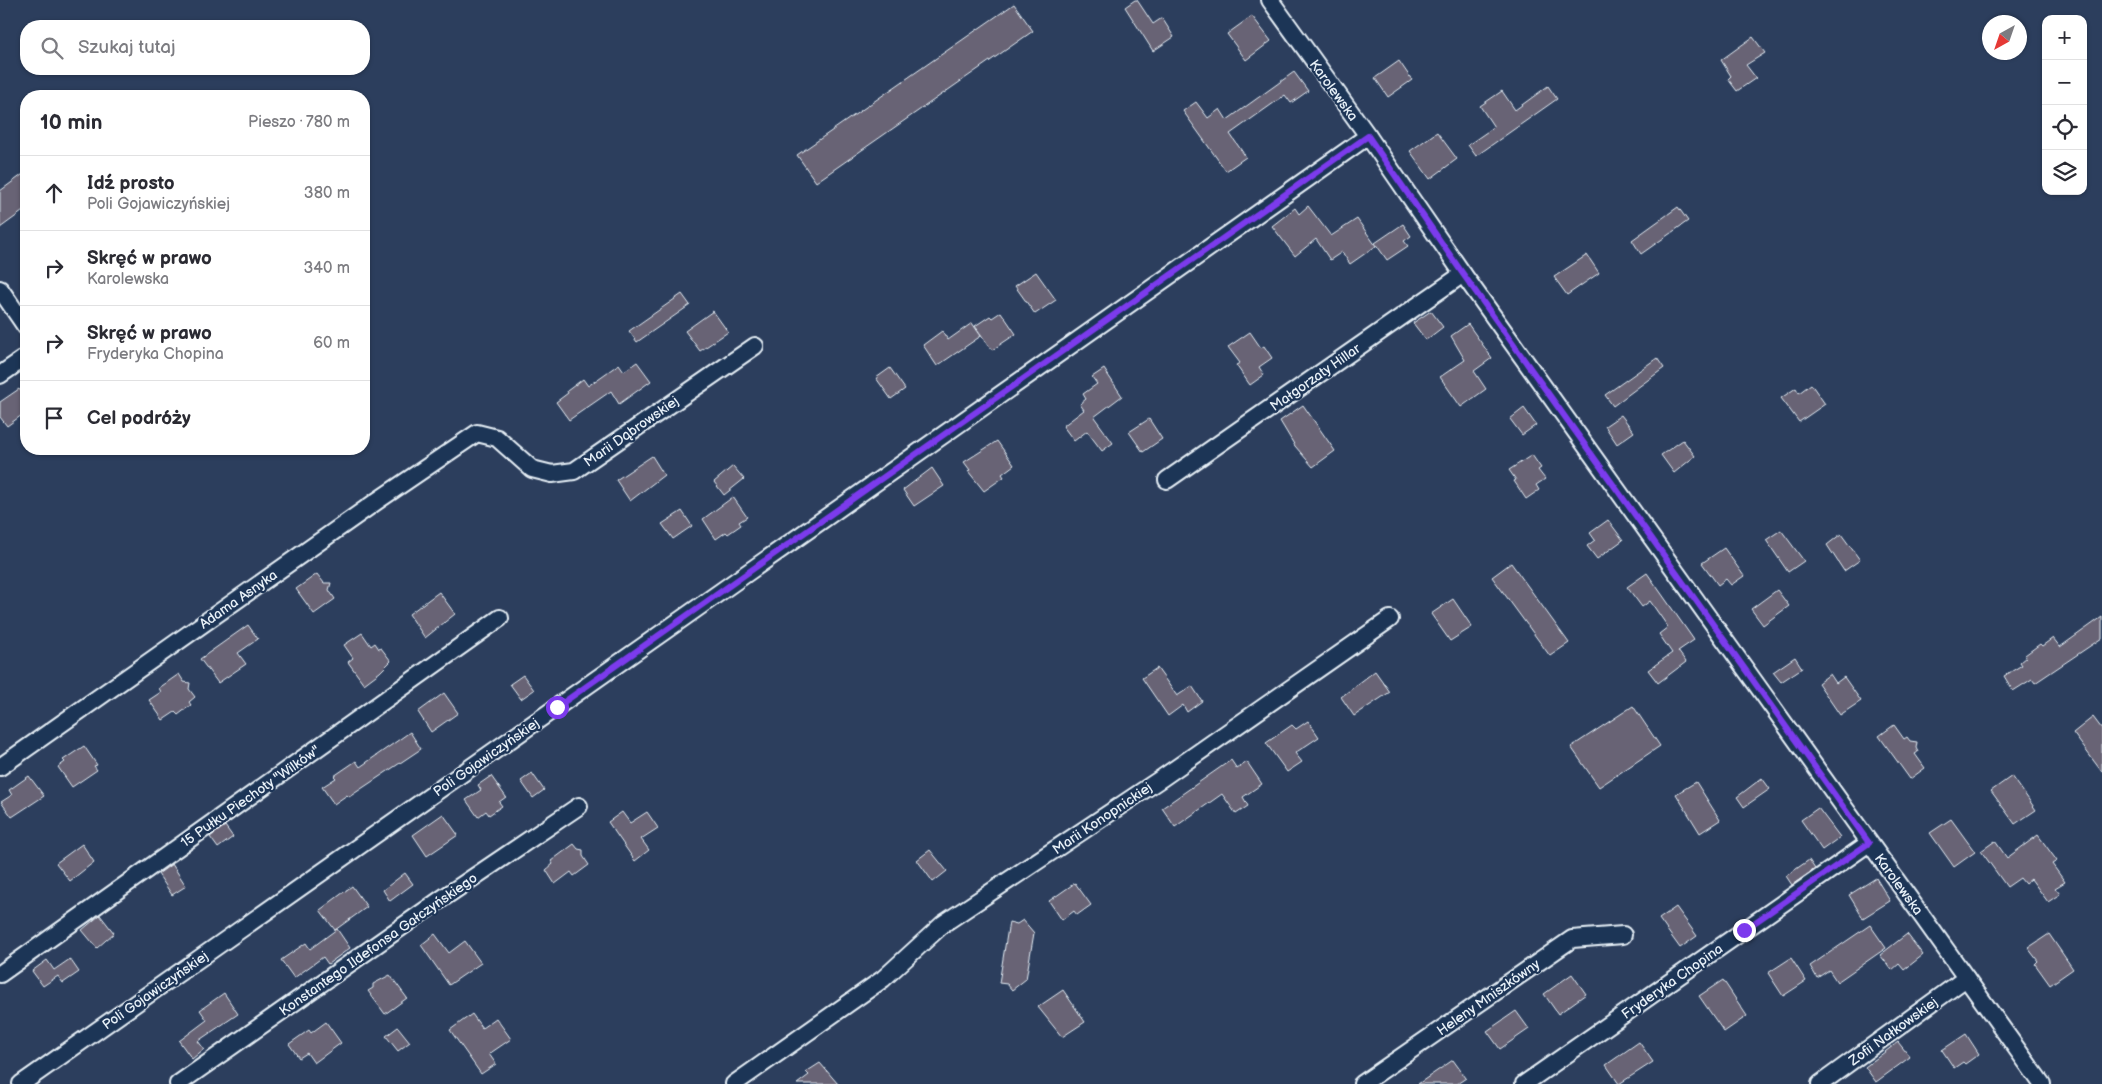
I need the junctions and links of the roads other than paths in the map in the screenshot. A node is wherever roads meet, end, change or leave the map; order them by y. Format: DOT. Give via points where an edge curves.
graph roads {
  1 [pos="1270,0"];
  2 [pos="1368,136"];
  3 [pos="1463,274"];
  4 [pos="0,289"];
  5 [pos="20,318"];
  6 [pos="755,346"];
  7 [pos="20,360"];
  8 [pos="0,375"];
  9 [pos="477,433"];
  10 [pos="1168,480"];
  11 [pos="500,618"];
  12 [pos="1390,619"];
  13 [pos="0,767"];
  14 [pos="578,806"];
  15 [pos="1869,843"];
  16 [pos="1623,936"];
  17 [pos="0,974"];
  18 [pos="1966,978"];
  19 [pos="22,1084"];
  20 [pos="178,1084"];
  21 [pos="734,1084"];
  22 [pos="1362,1084"];
  23 [pos="1524,1084"];
  24 [pos="1820,1084"];
  25 [pos="2042,1084"];
  1 -- 2 [label="street, Karolewska"];
  2 -- 3 [label="street, Karolewska"];
  2 -- 19 [label="street, Poli Gojawiczyńskiej"];
  3 -- 10 [label="street, Małgorzaty Hillar"];
  3 -- 15 [label="street, Karolewska"];
  4 -- 5 [label="street"];
  6 -- 9 [label="street, Marii Dąbrowskiej" via="574,471 552,474 532,469 497,438"];
  7 -- 8 [label="street"];
  9 -- 13 [label="street, Adama Asnyka"];
  11 -- 17 [label="street, 15 Pułku Piechoty \"Wilków\""];
  12 -- 21 [label="street, Marii Konopnickiej" via="943,924 884,979"];
  14 -- 20 [label="street, Konstantego Ildefonsa Gałczyńskiego"];
  15 -- 18 [label="street, Karolewska"];
  15 -- 23 [label="street, Fryderyka Chopina"];
  16 -- 22 [label="street, Heleny Mniszkówny" via="1572,939"];
  18 -- 24 [label="street, Zofii Nałkowskiej"];
  18 -- 25 [label="street, Karolewska"];
}
